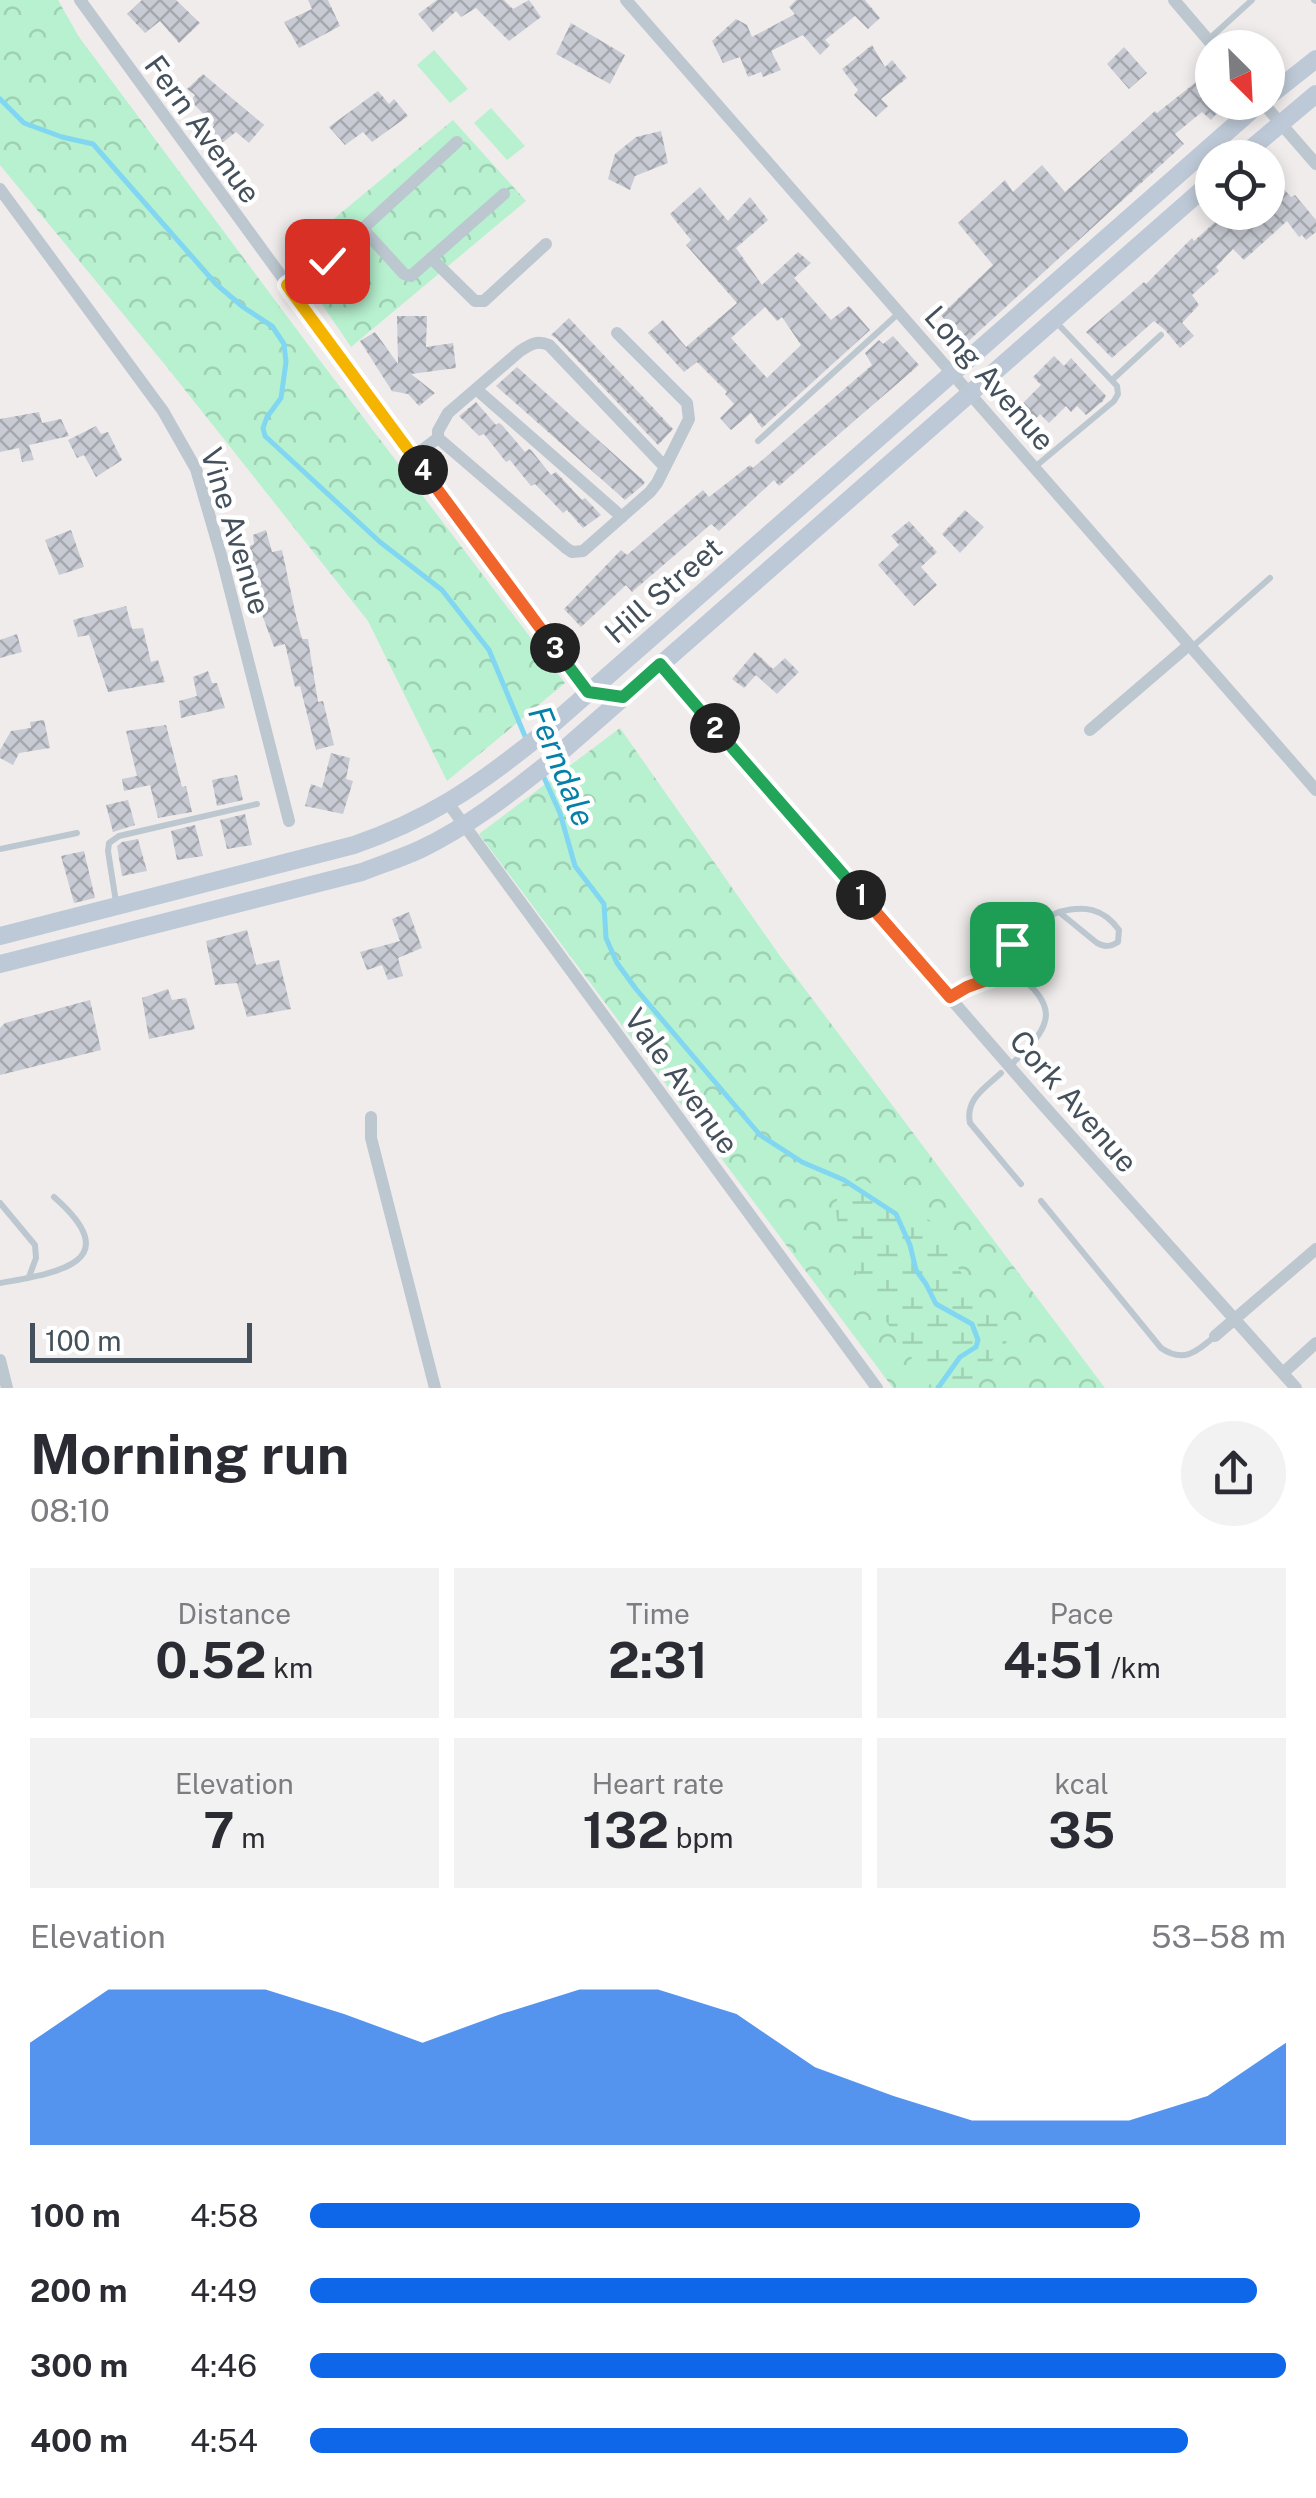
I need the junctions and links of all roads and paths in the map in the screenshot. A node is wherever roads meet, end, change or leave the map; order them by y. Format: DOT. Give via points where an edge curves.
graph roads {
  1 [pos="100,0"];
  2 [pos="626,0"];
  3 [pos="1174,0"];
  4 [pos="1252,0"];
  5 [pos="84,6"];
  6 [pos="1199,30"];
  7 [pos="1224,30"];
  8 [pos="1316,59"];
  9 [pos="1285,84"];
  10 [pos="1316,94"];
  11 [pos="1241,120"];
  12 [pos="1277,120"];
  13 [pos="1280,123"];
  14 [pos="1261,140"];
  15 [pos="457,142"];
  16 [pos="1316,164"];
  17 [pos="0,189"];
  18 [pos="504,194"];
  19 [pos="1195,196"];
  20 [pos="363,230"];
  21 [pos="546,244"];
  22 [pos="431,258"];
  23 [pos="287,285"];
  24 [pos="900,312"];
  25 [pos="1054,320"];
  26 [pos="617,333"];
  27 [pos="1161,335"];
  28 [pos="953,372"];
  29 [pos="1112,380"];
  30 [pos="476,389"];
  31 [pos="970,394"];
  32 [pos="438,438"];
  33 [pos="758,441"];
  34 [pos="413,458"];
  35 [pos="666,467"];
  36 [pos="1035,468"];
  37 [pos="622,517"];
  38 [pos="1270,578"];
  39 [pos="1190,646"];
  40 [pos="660,664"];
  41 [pos="588,692"];
  42 [pos="623,697"];
  43 [pos="1090,730"];
  44 [pos="1316,790"];
  45 [pos="448,803"];
  46 [pos="257,804"];
  47 [pos="289,821"];
  48 [pos="463,826"];
  49 [pos="77,833"];
  50 [pos="0,849"];
  51 [pos="117,906"];
  52 [pos="1059,912"];
  53 [pos="0,936"];
  54 [pos="0,964"];
  55 [pos="992,978"];
  56 [pos="950,997"];
  57 [pos="1006,1070"];
  58 [pos="371,1117"];
  59 [pos="1020,1184"];
  60 [pos="54,1197"];
  61 [pos="1041,1201"];
  62 [pos="0,1203"];
  63 [pos="1316,1249"];
  64 [pos="29,1278"];
  65 [pos="0,1283"];
  66 [pos="1236,1319"];
  67 [pos="1215,1336"];
  68 [pos="1316,1344"];
  69 [pos="0,1360"];
  70 [pos="1283,1373"];
  71 [pos="7,1388"];
  72 [pos="436,1388"];
  73 [pos="877,1388"];
  74 [pos="1296,1388"];
  1 -- 5 [label="street"];
  2 -- 24 [label="street, Long Avenue"];
  3 -- 6 [label="street"];
  4 -- 7 [label="lane"];
  5 -- 23 [label="street, Fern Avenue"];
  8 -- 9 [label="main road"];
  10 -- 13 [label="main road"];
  11 -- 28 [label="main road, Hill Street"];
  12 -- 13 [label="street"];
  13 -- 14 [label="main road"];
  13 -- 16 [label="street"];
  15 -- 20 [label="street"];
  17 -- 47 [label="street, Vine Avenue" via="163,411 196,469"];
  18 -- 22 [label="street"];
  19 -- 25 [label="main road, Hill Street"];
  20 -- 22 [label="street" via="408,276"];
  20 -- 23 [label="street" via="322,266"];
  21 -- 22 [label="street" via="479,302"];
  23 -- 34 [label="street, Fern Avenue"];
  24 -- 28 [label="street, Long Avenue"];
  24 -- 33 [label="lane"];
  25 -- 29 [label="lane"];
  25 -- 31 [label="main road, Hill Street"];
  26 -- 35 [label="street" via="687,403 689,419"];
  27 -- 29 [label="lane"];
  28 -- 31 [label="street, Long Avenue"];
  28 -- 41 [label="main road, Hill Street"];
  29 -- 36 [label="lane" via="1114,401"];
  30 -- 32 [label="street" via="448,413"];
  30 -- 35 [label="street" via="540,342"];
  30 -- 37 [label="street"];
  31 -- 36 [label="street, Long Avenue"];
  31 -- 40 [label="main road, Hill Street"];
  32 -- 34 [label="street"];
  32 -- 37 [label="street" via="572,552 583,551"];
  34 -- 41 [label="street, Fern Avenue"];
  35 -- 37 [label="street"];
  36 -- 39 [label="street, Long Avenue"];
  38 -- 39 [label="lane"];
  39 -- 43 [label="street"];
  39 -- 44 [label="street, Long Avenue"];
  40 -- 42 [label="main road, Hill Street"];
  40 -- 56 [label="street, Cork Avenue"];
  41 -- 42 [label="street"];
  41 -- 45 [label="main road, Hill Street"];
  42 -- 48 [label="main road, Hill Street"];
  45 -- 48 [label="street, Vale Avenue"];
  45 -- 51 [label="main road, Hill Street" via="354,845"];
  46 -- 51 [label="lane" via="109,843"];
  48 -- 54 [label="main road, Hill Street" via="362,872"];
  48 -- 73 [label="street, Vale Avenue"];
  49 -- 50 [label="lane"];
  51 -- 53 [label="main road, Hill Street"];
  52 -- 52 [label="lane" via="1102,913 1119,930 1118,942 1097,943"];
  52 -- 55 [label="lane" via="1027,928"];
  55 -- 56 [label="lane"];
  55 -- 57 [label="lane" via="1026,982 1046,1008 1043,1027"];
  56 -- 57 [label="street, Cork Avenue"];
  57 -- 59 [label="lane" via="972,1100 968,1117"];
  57 -- 66 [label="street, Cork Avenue"];
  58 -- 72 [label="street"];
  60 -- 64 [label="lane" via="81,1224 84,1249 73,1265"];
  61 -- 67 [label="lane" via="1160,1348 1180,1356"];
  62 -- 64 [label="lane" via="35,1244"];
  63 -- 66 [label="street"];
  64 -- 65 [label="lane"];
  66 -- 67 [label="street"];
  66 -- 70 [label="street, Cork Avenue"];
  68 -- 70 [label="street"];
  69 -- 71 [label="street"];
  70 -- 74 [label="street, Cork Avenue"];
}
